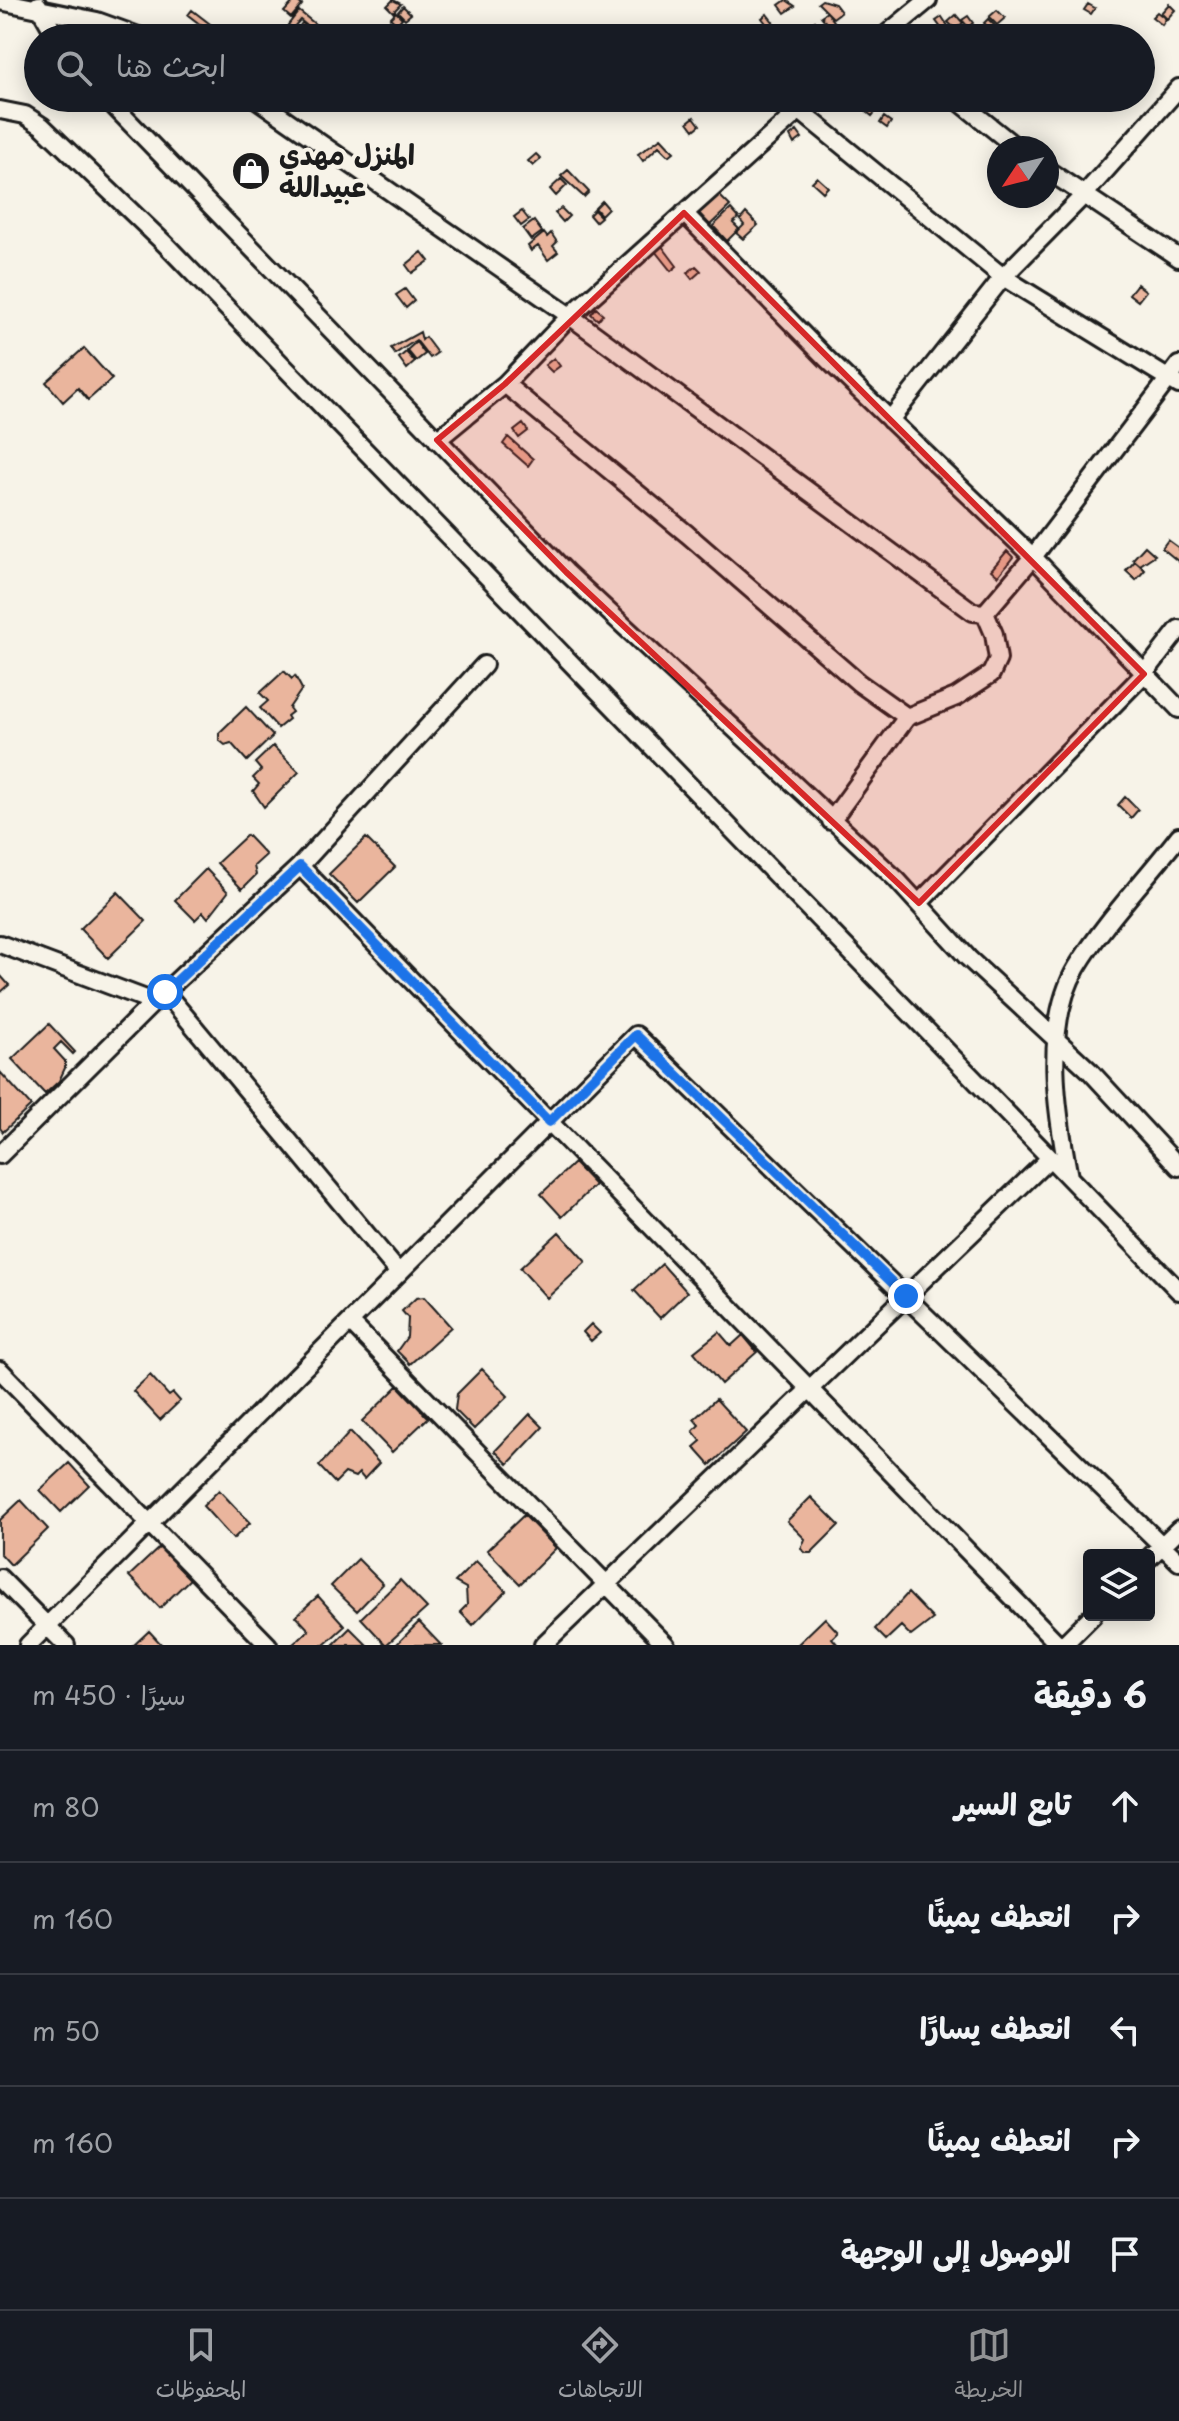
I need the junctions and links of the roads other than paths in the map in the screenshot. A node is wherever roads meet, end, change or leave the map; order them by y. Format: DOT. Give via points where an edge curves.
graph roads {
  1 [pos="928,0"];
  2 [pos="0,1"];
  3 [pos="38,4"];
  4 [pos="49,24"];
  5 [pos="105,24"];
  6 [pos="900,24"];
  7 [pos="1179,88"];
  8 [pos="0,110"];
  9 [pos="120,112"];
  10 [pos="275,112"];
  11 [pos="797,112"];
  12 [pos="801,112"];
  13 [pos="972,112"];
  14 [pos="1002,136"];
  15 [pos="1059,179"];
  16 [pos="1082,197"];
  17 [pos="684,213"];
  18 [pos="1179,258"];
  19 [pos="1003,277"];
  20 [pos="570,316"];
  21 [pos="1176,376"];
  22 [pos="505,384"];
  23 [pos="890,420"];
  24 [pos="437,440"];
  25 [pos="1033,557"];
  26 [pos="985,613"];
  27 [pos="1179,629"];
  28 [pos="484,665"];
  29 [pos="1144,674"];
  30 [pos="1179,709"];
  31 [pos="907,717"];
  32 [pos="831,821"];
  33 [pos="1179,836"];
  34 [pos="300,866"];
  35 [pos="919,903"];
  36 [pos="0,944"];
  37 [pos="159,997"];
  38 [pos="1057,1040"];
  39 [pos="549,1122"];
  40 [pos="0,1155"];
  41 [pos="1050,1158"];
  42 [pos="1179,1167"];
  43 [pos="1069,1177"];
  44 [pos="399,1273"];
  45 [pos="1179,1291"];
  46 [pos="906,1296"];
  47 [pos="350,1322"];
  48 [pos="0,1370"];
  49 [pos="810,1389"];
  50 [pos="150,1523"];
  51 [pos="1179,1529"];
  52 [pos="1162,1545"];
  53 [pos="1155,1552"];
  54 [pos="1179,1562"];
  55 [pos="0,1578"];
  56 [pos="606,1585"];
  57 [pos="1087,1621"];
  58 [pos="47,1626"];
  59 [pos="28,1645"];
  60 [pos="66,1645"];
  61 [pos="268,1645"];
  62 [pos="543,1645"];
  63 [pos="666,1645"];
  64 [pos="1061,1645"];
  1 -- 6 [label="street"];
  2 -- 3 [label="street"];
  3 -- 4 [label="street"];
  3 -- 5 [label="street"];
  7 -- 16 [label="street"];
  8 -- 41 [label="street" via="25,115 42,126 165,244"];
  9 -- 24 [label="street"];
  10 -- 20 [label="street"];
  11 -- 17 [label="street"];
  12 -- 19 [label="street"];
  13 -- 14 [label="street"];
  15 -- 16 [label="street"];
  16 -- 18 [label="street"];
  16 -- 19 [label="street"];
  17 -- 20 [label="street"];
  17 -- 23 [label="street"];
  19 -- 21 [label="street"];
  19 -- 23 [label="street"];
  20 -- 22 [label="street"];
  20 -- 26 [label="street" via="880,548 973,612"];
  21 -- 25 [label="street"];
  22 -- 24 [label="street"];
  22 -- 31 [label="street" via="859,683"];
  23 -- 25 [label="street"];
  24 -- 32 [label="street" via="566,572"];
  25 -- 26 [label="street"];
  25 -- 29 [label="street"];
  26 -- 31 [label="street" via="998,659 991,674 956,697"];
  27 -- 29 [label="street"];
  28 -- 34 [label="street"];
  29 -- 30 [label="street"];
  29 -- 35 [label="street"];
  31 -- 32 [label="street"];
  32 -- 35 [label="street"];
  33 -- 38 [label="street" via="1076,968"];
  34 -- 37 [label="street"];
  34 -- 39 [label="street"];
  35 -- 38 [label="street" via="968,958"];
  36 -- 37 [label="street"];
  37 -- 40 [label="street"];
  37 -- 44 [label="street"];
  38 -- 42 [label="street"];
  38 -- 43 [label="street" via="1057,1111"];
  39 -- 44 [label="street"];
  39 -- 46 [label="street" via="636,1035"];
  39 -- 49 [label="street"];
  41 -- 43 [label="street"];
  41 -- 46 [label="street"];
  43 -- 45 [label="street"];
  44 -- 47 [label="street"];
  46 -- 49 [label="street"];
  46 -- 52 [label="street"];
  47 -- 50 [label="street"];
  47 -- 56 [label="street"];
  48 -- 50 [label="street"];
  49 -- 56 [label="street"];
  49 -- 64 [label="street"];
  50 -- 58 [label="street"];
  50 -- 61 [label="street"];
  51 -- 52 [label="street"];
  52 -- 53 [label="street"];
  52 -- 54 [label="street"];
  55 -- 58 [label="street"];
  56 -- 62 [label="street"];
  56 -- 63 [label="street"];
  57 -- 64 [label="street"];
  58 -- 59 [label="street"];
  58 -- 60 [label="street"];
}
